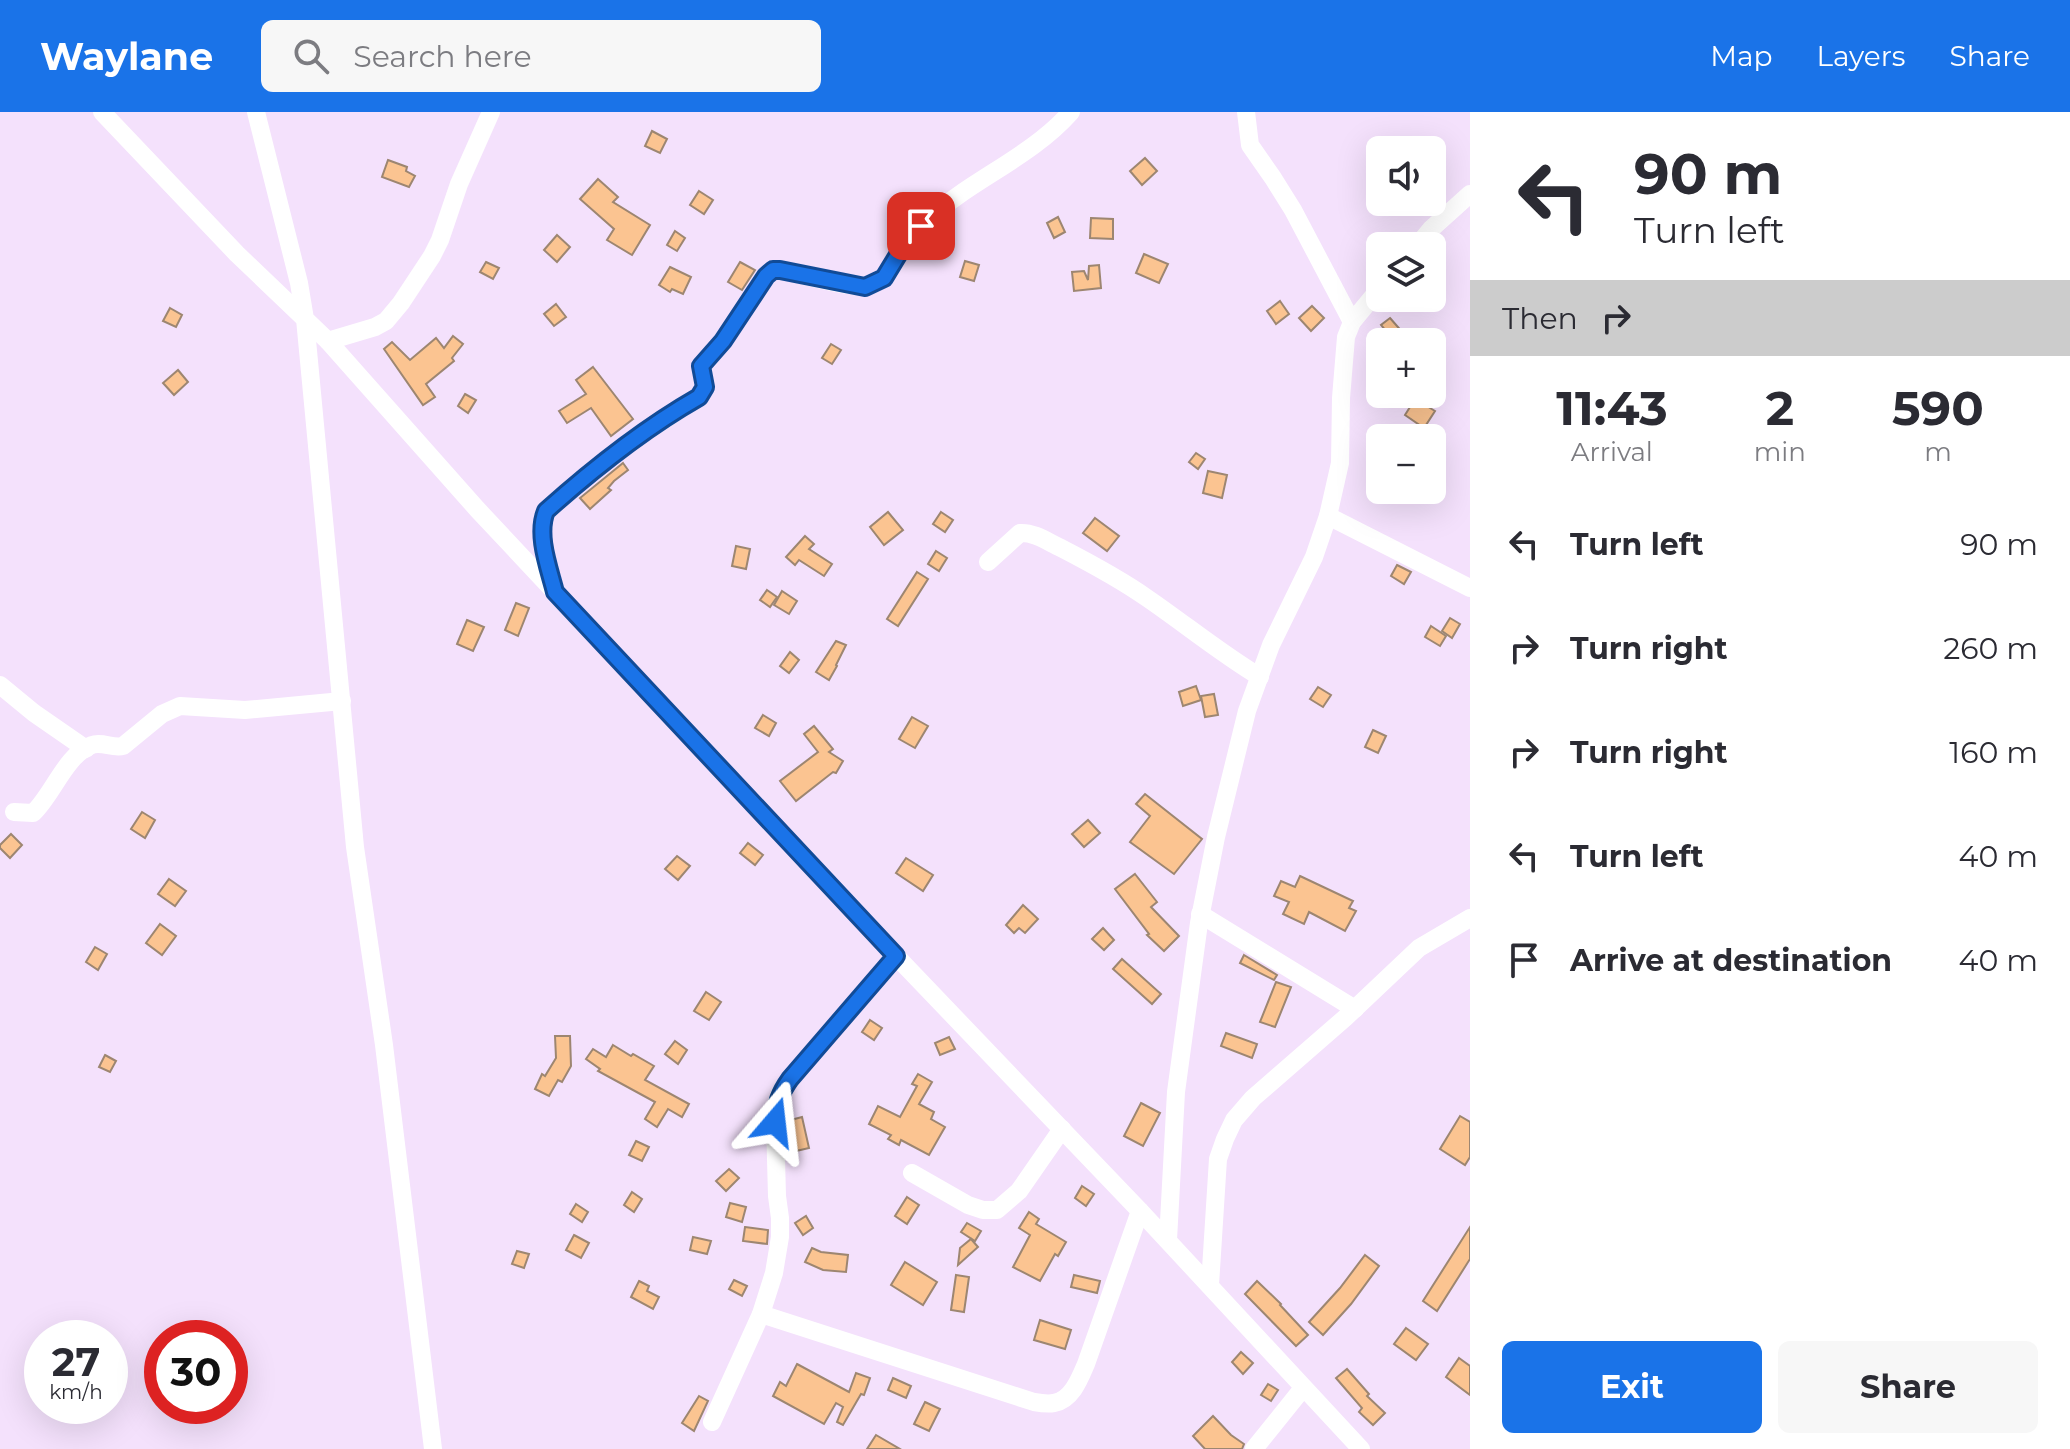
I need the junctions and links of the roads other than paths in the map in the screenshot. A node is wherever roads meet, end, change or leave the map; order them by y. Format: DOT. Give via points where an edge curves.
graph roads {
  1 [pos="102,112"];
  2 [pos="256,112"];
  3 [pos="491,112"];
  4 [pos="1071,112"];
  5 [pos="1246,112"];
  6 [pos="1470,194"];
  7 [pos="1429,232"];
  8 [pos="1366,305"];
  9 [pos="305,319"];
  10 [pos="1352,322"];
  11 [pos="328,341"];
  12 [pos="1328,516"];
  13 [pos="988,562"];
  14 [pos="1470,588"];
  15 [pos="555,592"];
  16 [pos="1260,677"];
  17 [pos="0,685"];
  18 [pos="342,701"];
  19 [pos="86,749"];
  20 [pos="14,812"];
  21 [pos="1200,914"];
  22 [pos="1470,918"];
  23 [pos="896,956"];
  24 [pos="1355,1009"];
  25 [pos="1062,1129"];
  26 [pos="912,1173"];
  27 [pos="1140,1211"];
  28 [pos="1168,1240"];
  29 [pos="1210,1285"];
  30 [pos="761,1314"];
  31 [pos="1303,1388"];
  32 [pos="712,1422"];
  33 [pos="433,1449"];
  34 [pos="1254,1449"];
  35 [pos="1361,1449"];
  1 -- 9 [label="street"];
  2 -- 9 [label="street"];
  3 -- 11 [label="street" via="436,248 401,303 375,327"];
  4 -- 15 [label="street" via="1039,143 938,210 875,283 849,285 780,270 766,276 701,366 705,387 699,397 620,449 546,511 542,535"];
  5 -- 10 [label="street" via="1250,145 1293,210"];
  6 -- 7 [label="street"];
  8 -- 10 [label="street"];
  9 -- 11 [label="street"];
  9 -- 18 [label="street"];
  10 -- 12 [label="street" via="1343,357 1340,463"];
  11 -- 15 [label="street"];
  12 -- 14 [label="street"];
  12 -- 16 [label="street"];
  13 -- 16 [label="street" via="1020,533 1033,534 1147,598"];
  15 -- 23 [label="street"];
  16 -- 21 [label="street" via="1247,711"];
  17 -- 19 [label="street"];
  18 -- 19 [label="street" via="245,710 180,706 123,746 98,744"];
  18 -- 33 [label="street" via="355,847"];
  19 -- 20 [label="street" via="41,806 33,813"];
  21 -- 24 [label="street"];
  21 -- 28 [label="street" via="1176,1092"];
  22 -- 24 [label="street" via="1419,948"];
  23 -- 25 [label="street"];
  23 -- 30 [label="street" via="780,1093 775,1122 780,1237"];
  24 -- 29 [label="street" via="1234,1120 1218,1159"];
  25 -- 26 [label="street" via="1019,1191 997,1210 968,1205"];
  25 -- 27 [label="street"];
  27 -- 28 [label="street"];
  27 -- 30 [label="street" via="1086,1364 1075,1387 1055,1403 1034,1402"];
  28 -- 29 [label="street"];
  29 -- 31 [label="street"];
  30 -- 32 [label="street"];
  31 -- 34 [label="street"];
  31 -- 35 [label="street"];
}
